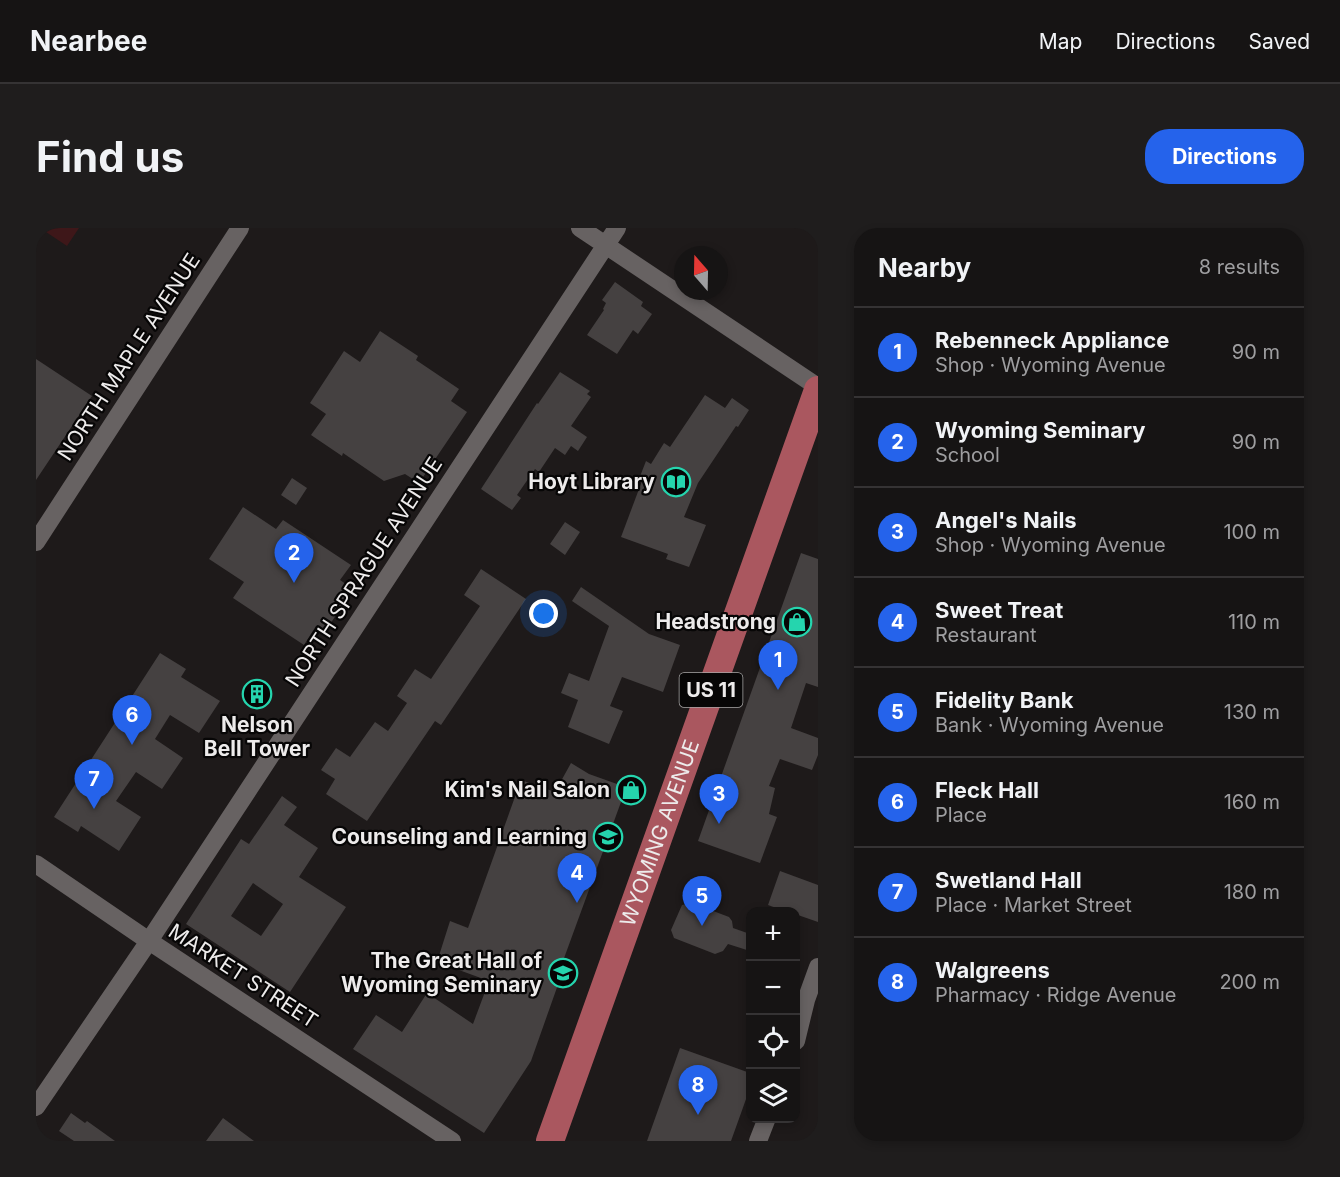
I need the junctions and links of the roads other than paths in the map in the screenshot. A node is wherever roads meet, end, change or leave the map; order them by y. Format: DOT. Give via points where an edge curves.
graph roads {
  1 [pos="240,228"];
  2 [pos="580,228"];
  3 [pos="617,228"];
  4 [pos="606,244"];
  5 [pos="818,388"];
  6 [pos="36,542"];
  7 [pos="36,864"];
  8 [pos="149,941"];
  9 [pos="818,967"];
  10 [pos="800,1022"];
  11 [pos="36,1107"];
  12 [pos="765,1123"];
  13 [pos="430,1133"];
  14 [pos="452,1141"];
  15 [pos="550,1141"];
  16 [pos="758,1141"];
  1 -- 6 [label="street, NORTH MAPLE AVENUE"];
  2 -- 4 [label="street"];
  3 -- 4 [label="street, NORTH SPRAGUE AVENUE"];
  4 -- 5 [label="street"];
  4 -- 8 [label="street, NORTH SPRAGUE AVENUE"];
  5 -- 15 [label="main road, WYOMING AVENUE / US 11"];
  7 -- 8 [label="street, MARKET STREET"];
  8 -- 11 [label="street, NORTH SPRAGUE AVENUE"];
  8 -- 13 [label="street, MARKET STREET"];
  9 -- 10 [label="street"];
  12 -- 16 [label="street"];
  13 -- 14 [label="street, MARKET STREET"];
}
